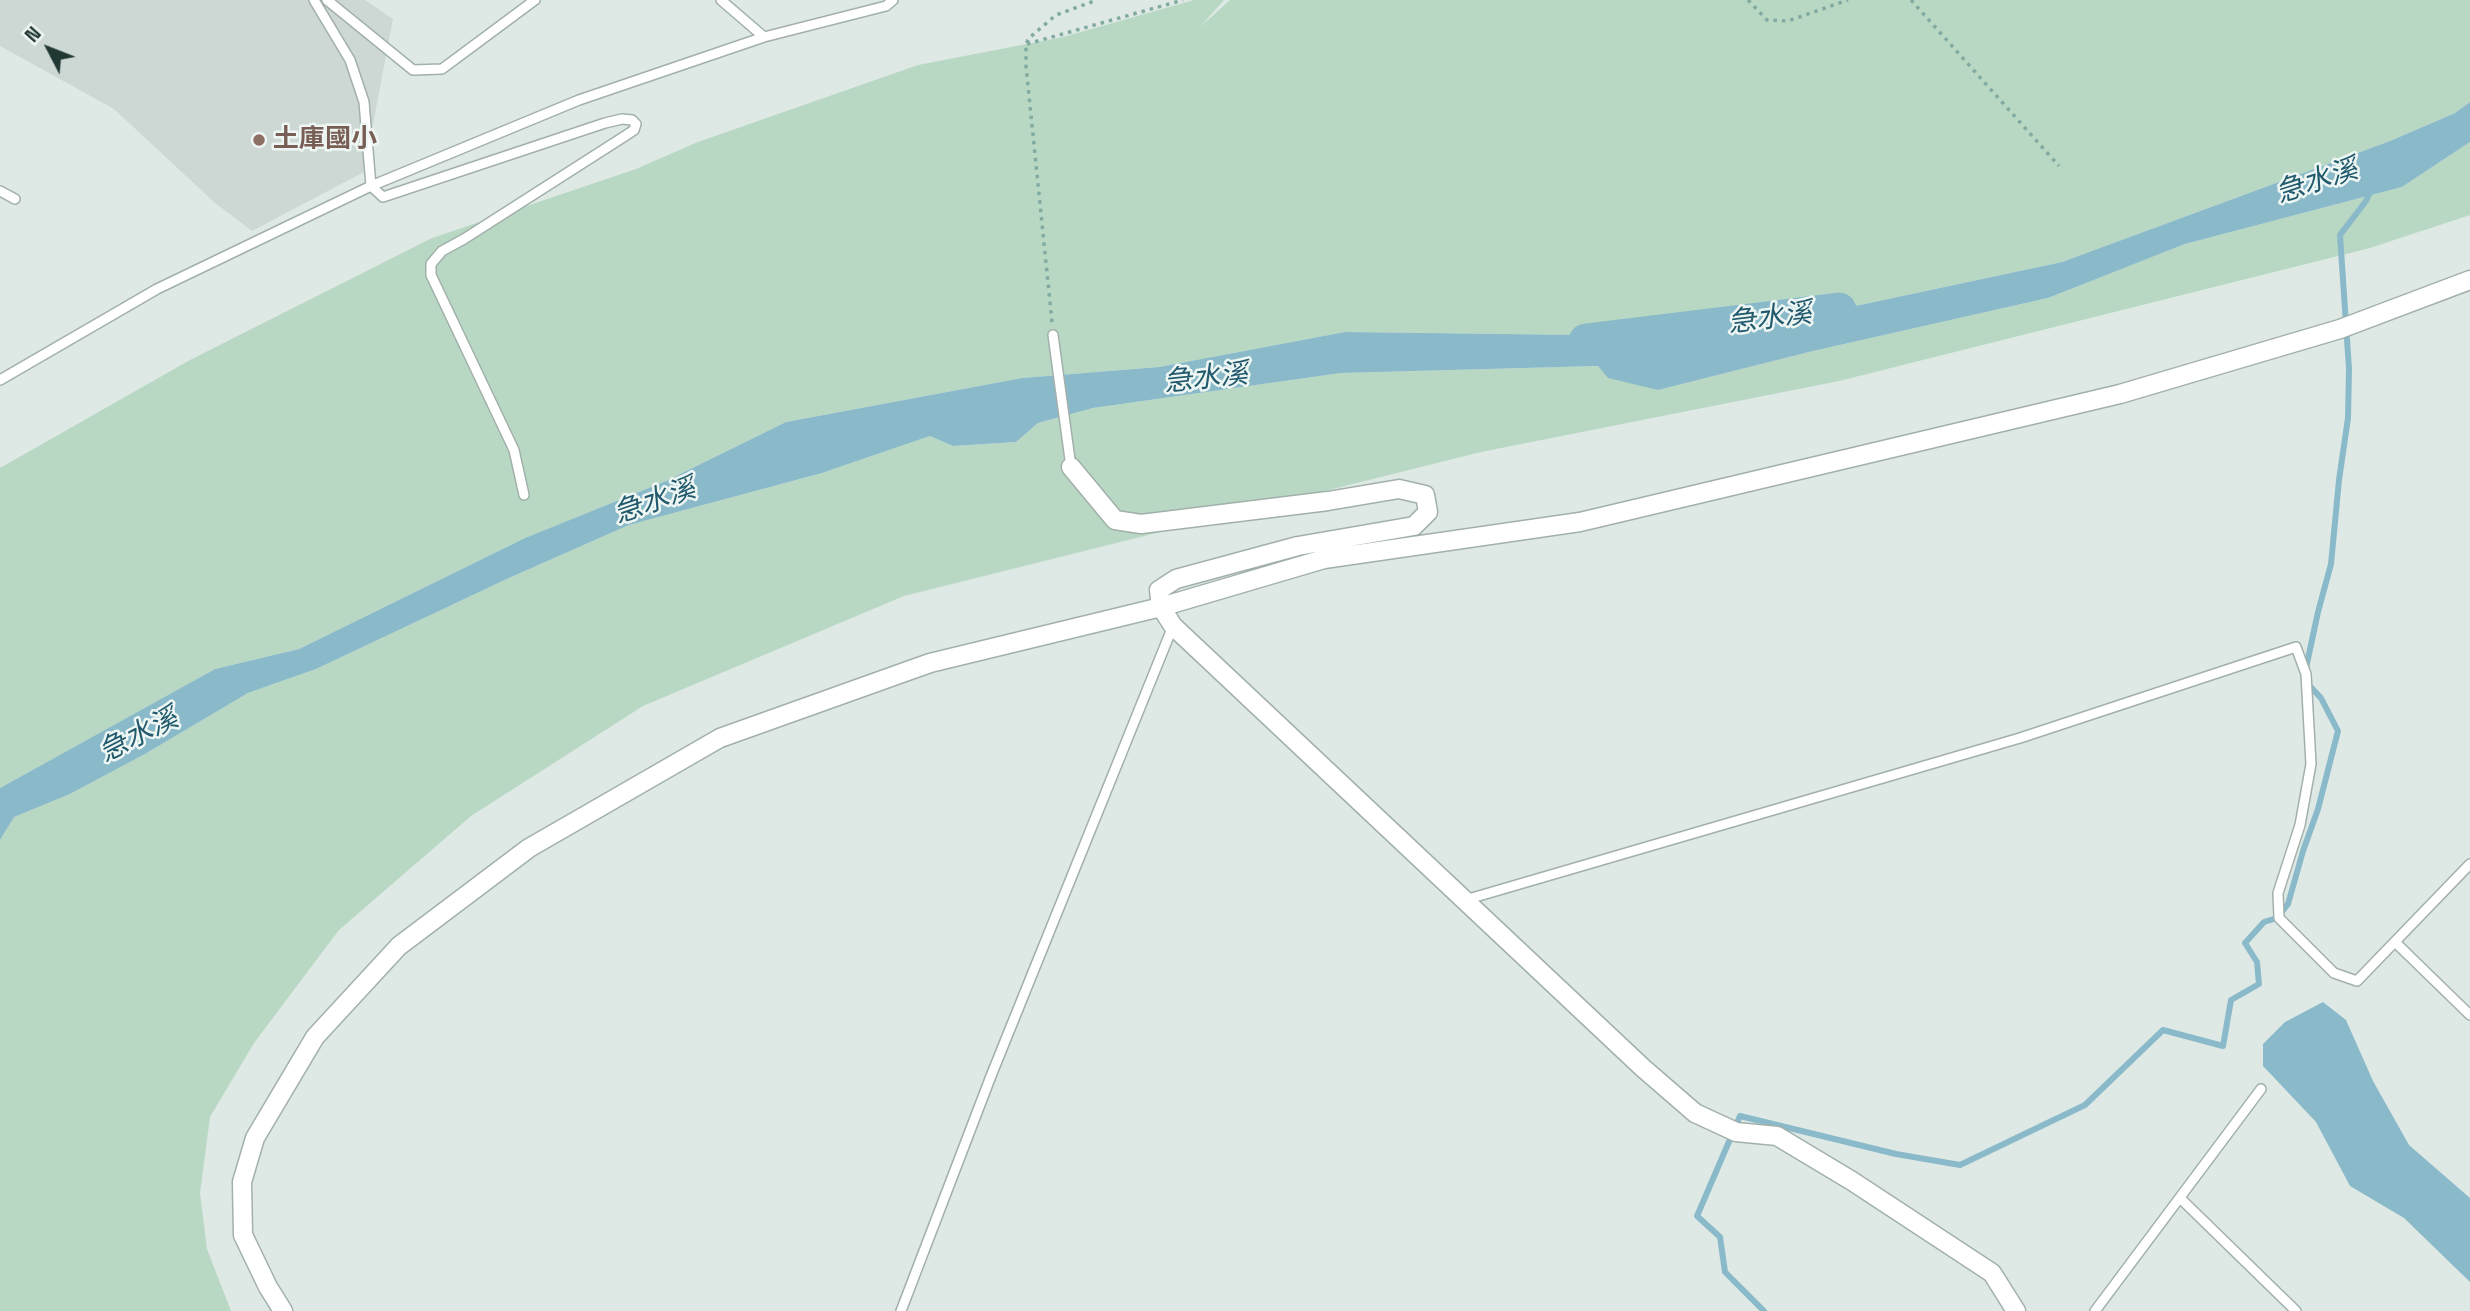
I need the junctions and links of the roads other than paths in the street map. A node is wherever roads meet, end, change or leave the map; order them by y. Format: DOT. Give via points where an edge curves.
graph roads {
  1 [pos="314,0"];
  2 [pos="327,0"];
  3 [pos="535,0"];
  4 [pos="722,0"];
  5 [pos="893,0"];
  6 [pos="764,37"];
  7 [pos="371,186"];
  8 [pos="0,191"];
  9 [pos="15,199"];
  10 [pos="2470,280"];
  11 [pos="1053,335"];
  12 [pos="0,380"];
  13 [pos="1071,467"];
  14 [pos="524,495"];
  15 [pos="1161,607"];
  16 [pos="1173,626"];
  17 [pos="2470,864"];
  18 [pos="1465,900"];
  19 [pos="2395,942"];
  20 [pos="2470,1014"];
  21 [pos="2261,1089"];
  22 [pos="2180,1198"];
  23 [pos="283,1311"];
  24 [pos="901,1311"];
  25 [pos="2016,1311"];
  26 [pos="2095,1311"];
  27 [pos="2296,1311"];
  1 -- 7 [label="lane" via="350,60 364,103"];
  2 -- 3 [label="lane" via="413,70 442,69"];
  4 -- 6 [label="lane"];
  5 -- 6 [label="lane" via="886,6"];
  6 -- 7 [label="lane" via="579,100"];
  7 -- 12 [label="lane" via="157,289"];
  7 -- 14 [label="lane" via="383,197 605,123 622,119 636,124 614,144 442,251 431,264 431,275 514,450"];
  8 -- 9 [label="lane"];
  10 -- 15 [label="street" via="2340,329 2120,394 1580,522 1324,559"];
  11 -- 13 [label="lane"];
  13 -- 15 [label="street" via="1115,520 1141,524 1399,489 1425,495 1428,512 1414,526 1298,546 1176,579 1159,590"];
  15 -- 16 [label="street"];
  15 -- 23 [label="street" via="930,663 720,738 529,848 399,946 314,1037 254,1138 242,1182 243,1235"];
  16 -- 18 [label="street"];
  16 -- 24 [label="lane"];
  17 -- 19 [label="lane"];
  18 -- 19 [label="lane" via="2020,738 2296,647 2306,674 2311,764 2300,825 2278,893 2279,918 2334,973 2357,981"];
  18 -- 25 [label="street" via="1695,1112 1736,1132 1777,1136 1852,1181 1992,1273"];
  19 -- 20 [label="lane"];
  21 -- 22 [label="lane"];
  22 -- 26 [label="lane"];
  22 -- 27 [label="lane"];
}
